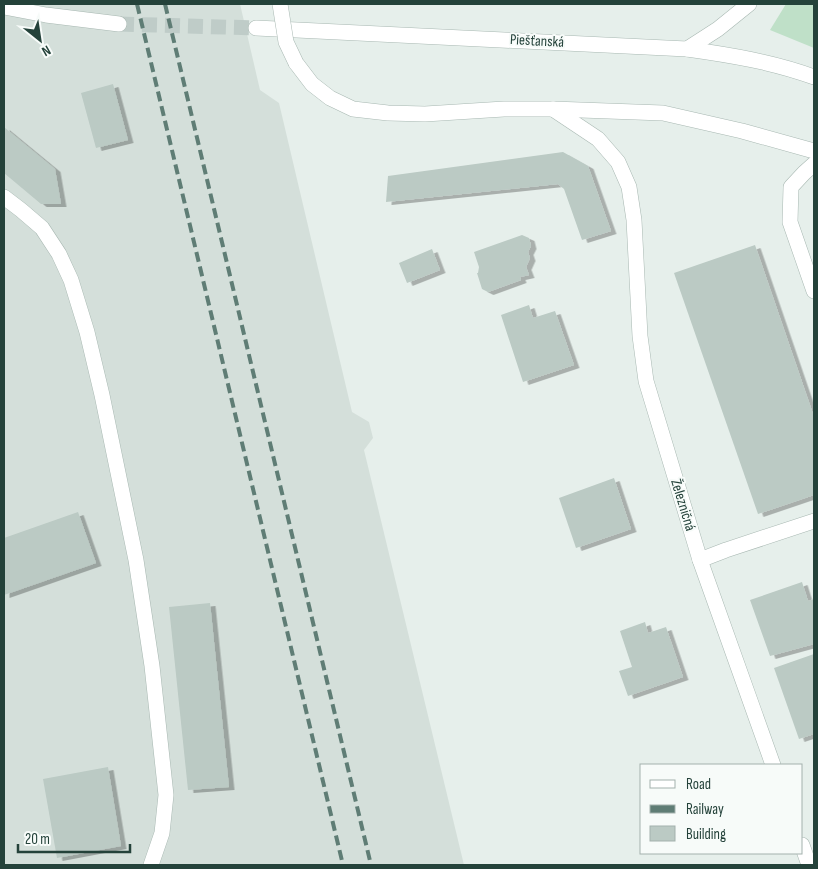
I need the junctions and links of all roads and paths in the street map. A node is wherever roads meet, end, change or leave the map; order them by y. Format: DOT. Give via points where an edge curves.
graph roads {
  1 [pos="280,4"];
  2 [pos="749,4"];
  3 [pos="4,7"];
  4 [pos="119,24"];
  5 [pos="256,28"];
  6 [pos="687,49"];
  7 [pos="814,77"];
  8 [pos="553,109"];
  9 [pos="814,150"];
  10 [pos="814,164"];
  11 [pos="4,197"];
  12 [pos="814,291"];
  13 [pos="814,521"];
  14 [pos="700,560"];
  15 [pos="773,764"];
  16 [pos="803,848"];
  17 [pos="151,865"];
  18 [pos="809,865"];
  1 -- 8 [label="street, bridge" via="286,42 296,63 312,84 330,98 353,108 425,114"];
  2 -- 6 [label="street"];
  3 -- 4 [label="street"];
  5 -- 6 [label="street, Piešťanská"];
  6 -- 7 [label="street, Piešťanská" via="744,58"];
  8 -- 9 [label="street" via="663,113"];
  8 -- 14 [label="street, Železničná" via="598,139 618,162 629,187 646,381"];
  10 -- 12 [label="street" via="791,188 790,222"];
  11 -- 17 [label="street" via="42,228 59,254 71,280 87,332 102,395 136,560 164,775 166,795 162,833"];
  13 -- 14 [label="street"];
  14 -- 15 [label="street, Železničná"];
  16 -- 18 [label="street"];
}
